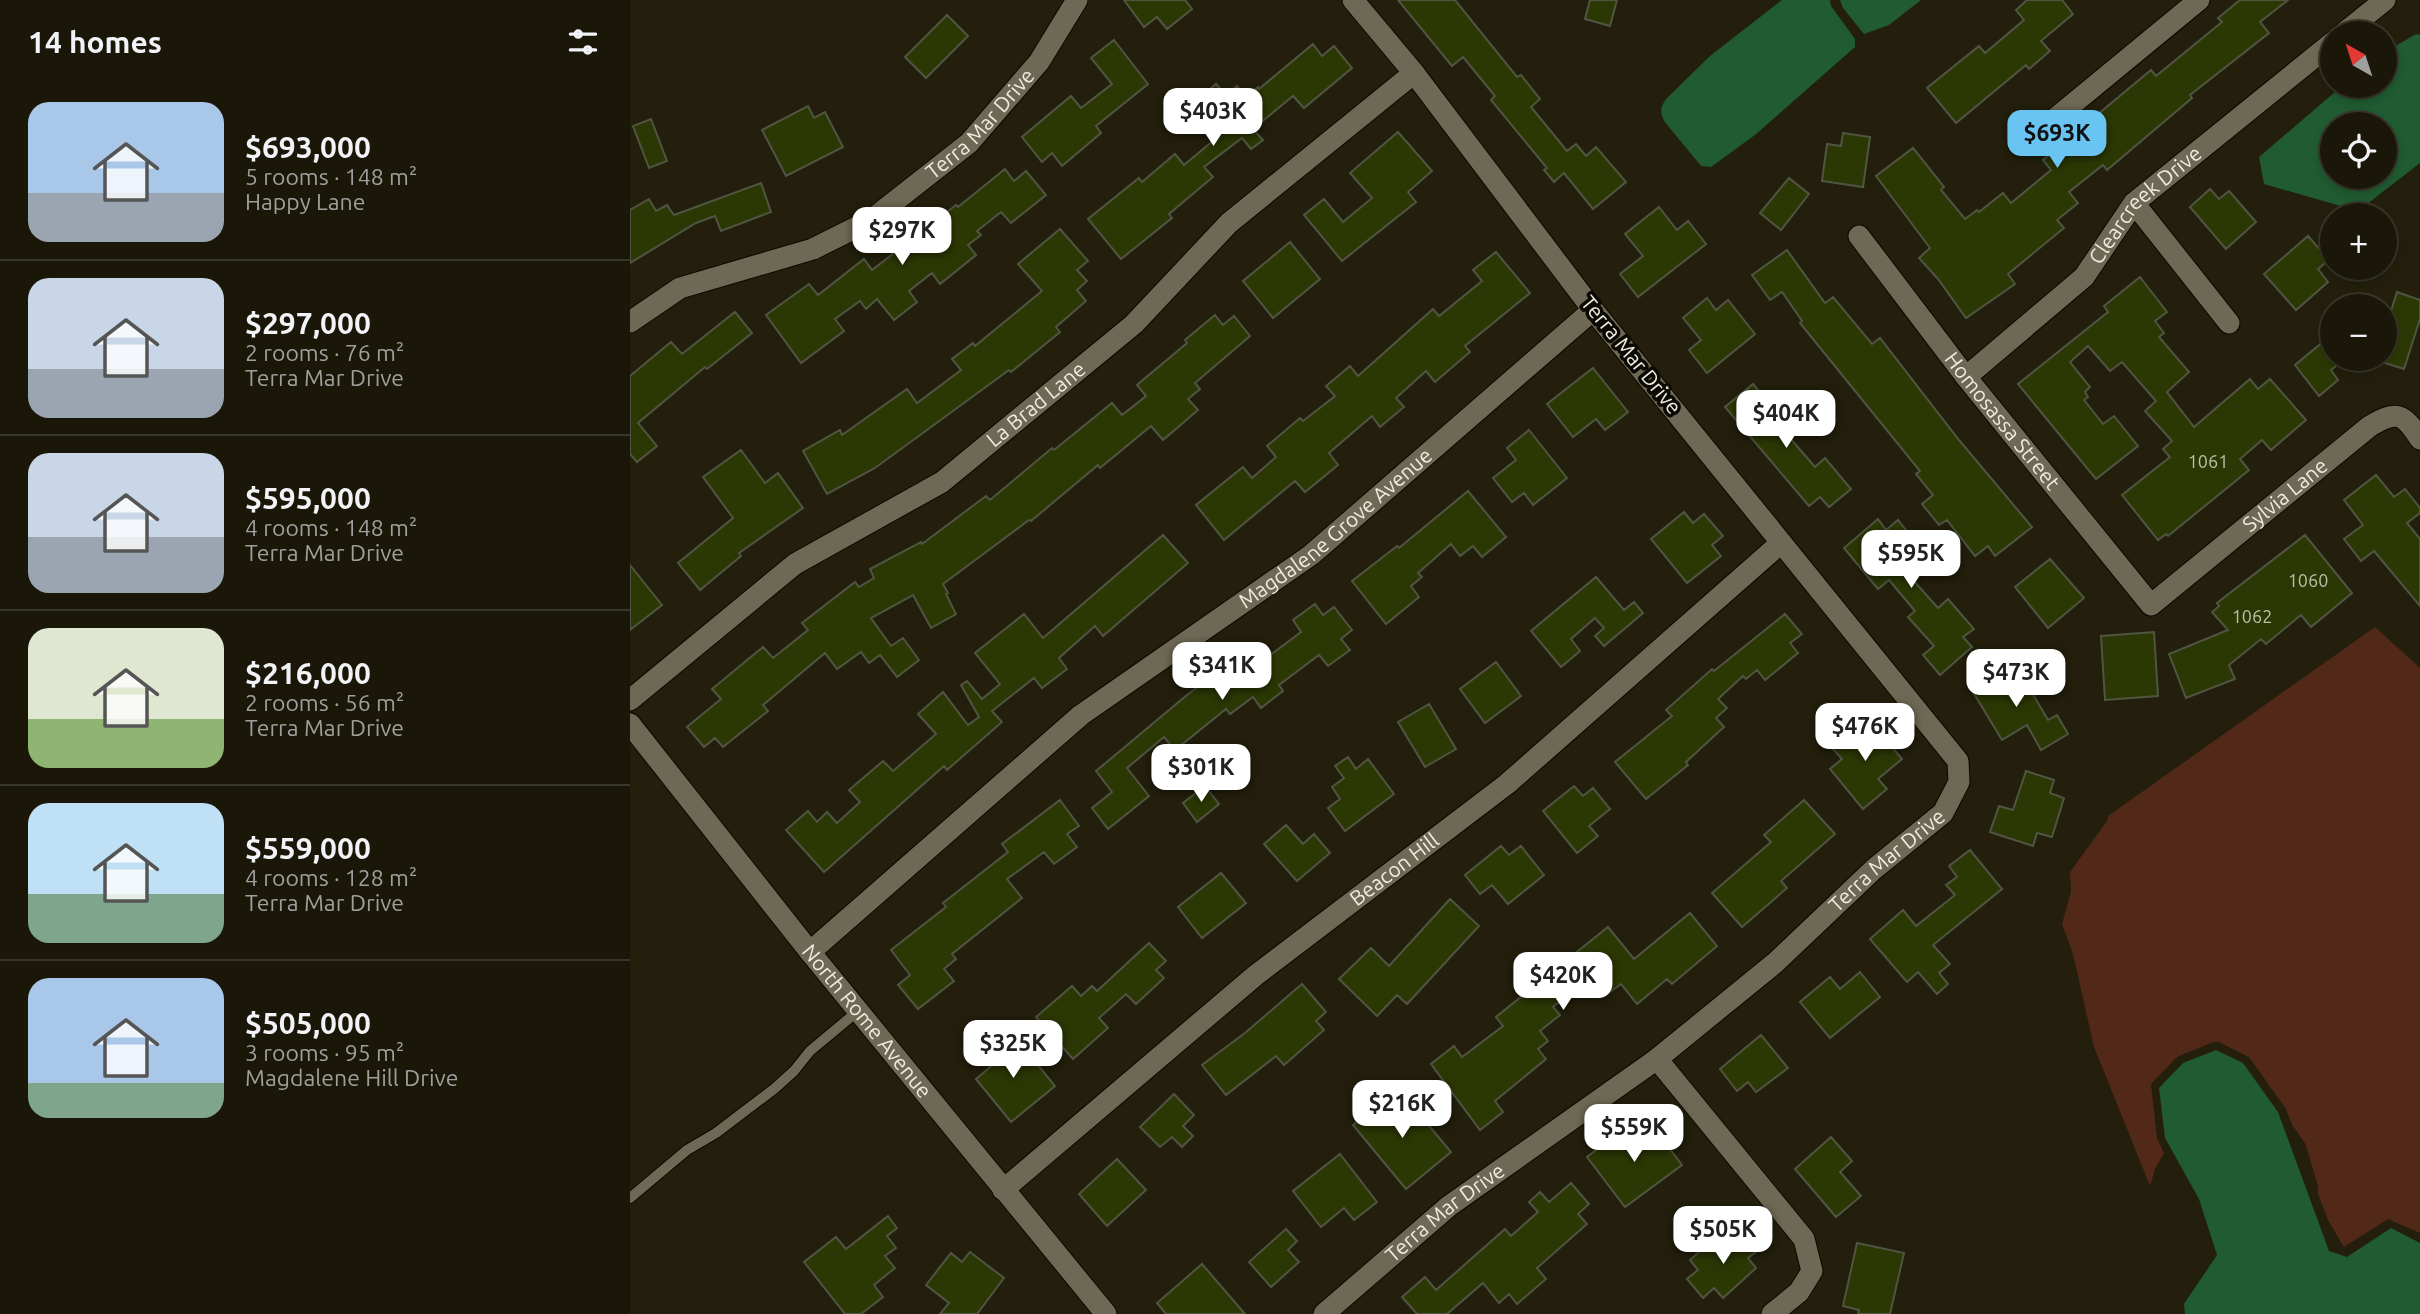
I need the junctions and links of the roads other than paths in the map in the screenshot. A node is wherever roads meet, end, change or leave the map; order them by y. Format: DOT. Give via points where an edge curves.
graph roads {
  1 [pos="1077,0"];
  2 [pos="1353,0"];
  3 [pos="2199,0"];
  4 [pos="2385,0"];
  5 [pos="2359,21"];
  6 [pos="2320,53"];
  7 [pos="1414,73"];
  8 [pos="2029,140"];
  9 [pos="2134,204"];
  10 [pos="1859,236"];
  11 [pos="1593,310"];
  12 [pos="630,322"];
  13 [pos="2229,323"];
  14 [pos="1966,377"];
  15 [pos="2420,439"];
  16 [pos="1782,543"];
  17 [pos="2151,605"];
  18 [pos="630,699"];
  19 [pos="630,724"];
  20 [pos="810,952"];
  21 [pos="858,1011"];
  22 [pos="1657,1059"];
  23 [pos="1003,1191"];
  24 [pos="630,1198"];
  25 [pos="1106,1314"];
  26 [pos="1324,1314"];
  27 [pos="1772,1314"];
  1 -- 12 [label="street, Terra Mar Drive" via="1039,62 969,144 871,220 813,249 680,288"];
  2 -- 7 [label="street, Terra Mar Drive"];
  3 -- 8 [label="street"];
  4 -- 5 [label="street"];
  6 -- 9 [label="street, Clearcreek Drive"];
  7 -- 11 [label="street, Terra Mar Drive"];
  7 -- 18 [label="street, La Brad Lane" via="1229,223 1135,324 942,482 795,564"];
  9 -- 13 [label="street"];
  9 -- 14 [label="street, Clearcreek Drive" via="2084,276"];
  10 -- 14 [label="street, Homosassa Street"];
  11 -- 16 [label="street, Terra Mar Drive"];
  11 -- 20 [label="street, Magdalene Grove Avenue" via="1311,555 1081,715"];
  14 -- 17 [label="street, Homosassa Street"];
  15 -- 17 [label="street, Sylvia Lane" via="2403,417 2394,415 2378,422"];
  16 -- 22 [label="street, Terra Mar Drive" via="1958,761 1959,782 1943,813 1874,869 1775,963"];
  16 -- 23 [label="street, Beacon Hill" via="1507,784 1256,975"];
  19 -- 20 [label="street, North Rome Avenue"];
  20 -- 21 [label="street, North Rome Avenue"];
  21 -- 23 [label="street, North Rome Avenue"];
  21 -- 24 [label="lane" via="810,1051 775,1089 687,1150"];
  22 -- 26 [label="street, Terra Mar Drive" via="1449,1206"];
  22 -- 27 [label="street" via="1804,1239 1812,1270 1799,1292"];
  23 -- 25 [label="street, North Rome Avenue"];
}
